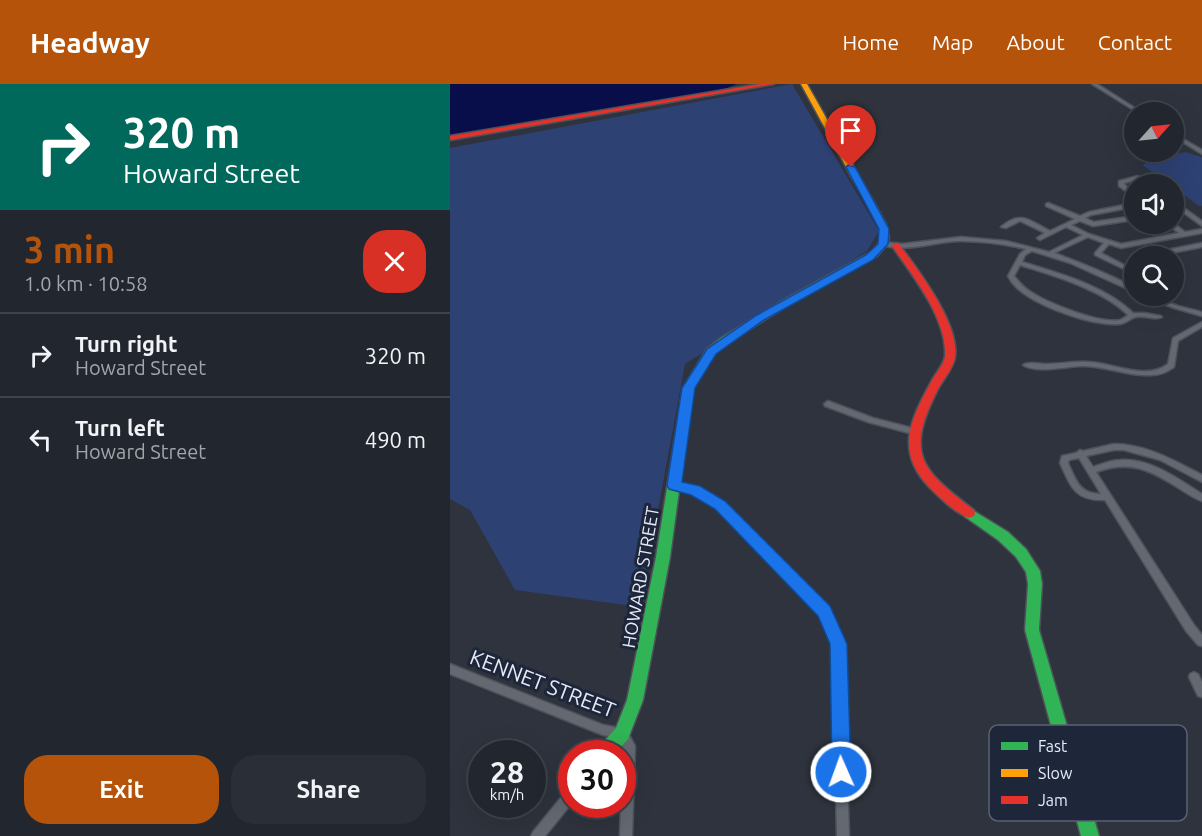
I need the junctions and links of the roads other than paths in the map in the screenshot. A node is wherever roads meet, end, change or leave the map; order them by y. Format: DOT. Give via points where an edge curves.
graph roads {
  1 [pos="771,84"];
  2 [pos="804,84"];
  3 [pos="1094,84"];
  4 [pos="1124,103"];
  5 [pos="450,138"];
  6 [pos="1184,141"];
  7 [pos="1202,152"];
  8 [pos="1048,205"];
  9 [pos="1124,207"];
  10 [pos="1184,210"];
  11 [pos="1077,219"];
  12 [pos="1124,220"];
  13 [pos="1202,224"];
  14 [pos="1066,225"];
  15 [pos="1004,226"];
  16 [pos="1202,231"];
  17 [pos="1049,232"];
  18 [pos="1184,234"];
  19 [pos="1087,235"];
  20 [pos="1040,238"];
  21 [pos="1108,242"];
  22 [pos="1142,243"];
  23 [pos="883,244"];
  24 [pos="1202,245"];
  25 [pos="896,246"];
  26 [pos="1146,246"];
  27 [pos="1030,249"];
  28 [pos="1184,249"];
  29 [pos="1049,254"];
  30 [pos="1019,263"];
  31 [pos="1124,267"];
  32 [pos="1124,285"];
  33 [pos="1171,306"];
  34 [pos="1202,314"];
  35 [pos="1132,316"];
  36 [pos="1159,317"];
  37 [pos="1202,324"];
  38 [pos="1027,365"];
  39 [pos="828,404"];
  40 [pos="913,431"];
  41 [pos="1080,453"];
  42 [pos="1091,471"];
  43 [pos="1202,479"];
  44 [pos="674,485"];
  45 [pos="1106,497"];
  46 [pos="1202,498"];
  47 [pos="1202,642"];
  48 [pos="450,669"];
  49 [pos="1194,677"];
  50 [pos="1202,692"];
  51 [pos="1059,725"];
  52 [pos="622,733"];
  53 [pos="616,740"];
  54 [pos="558,810"];
  55 [pos="1086,821"];
  56 [pos="537,836"];
  57 [pos="626,836"];
  58 [pos="843,836"];
  59 [pos="1090,836"];
  1 -- 5 [label="street"];
  2 -- 23 [label="street" via="881,223 885,232"];
  3 -- 4 [label="street"];
  6 -- 7 [label="street"];
  8 -- 11 [label="street"];
  9 -- 11 [label="street"];
  10 -- 13 [label="street"];
  11 -- 12 [label="street" via="1096,224"];
  11 -- 14 [label="street"];
  14 -- 17 [label="street"];
  14 -- 19 [label="street"];
  15 -- 17 [label="street" via="1021,219"];
  16 -- 18 [label="street"];
  17 -- 20 [label="street"];
  18 -- 22 [label="street"];
  19 -- 21 [label="street"];
  19 -- 29 [label="street"];
  21 -- 22 [label="street" via="1124,246"];
  21 -- 31 [label="street" via="1097,254"];
  22 -- 26 [label="street"];
  23 -- 25 [label="street"];
  23 -- 44 [label="street, HOWARD STREET" via="869,257 760,317 711,351 688,388"];
  24 -- 28 [label="street"];
  25 -- 27 [label="street" via="963,239"];
  25 -- 40 [label="street" via="931,301 951,349"];
  27 -- 29 [label="street"];
  27 -- 30 [label="street"];
  29 -- 32 [label="street"];
  30 -- 35 [label="street" via="1097,292"];
  30 -- 35 [label="street" via="1012,272 1014,281 1054,307 1106,322 1123,322"];
  33 -- 34 [label="street"];
  35 -- 36 [label="street"];
  37 -- 38 [label="street" via="1175,340 1171,365 1162,372 1131,372 1094,364 1052,368"];
  39 -- 40 [label="street"];
  40 -- 51 [label="street" via="916,462 926,479 992,528 1021,553 1033,570 1036,579 1030,618"];
  41 -- 42 [label="street"];
  41 -- 43 [label="street" via="1119,446 1131,448 1163,458"];
  41 -- 45 [label="street" via="1064,460 1075,485 1088,497"];
  42 -- 45 [label="street"];
  42 -- 46 [label="street" via="1132,463"];
  44 -- 52 [label="street, HOWARD STREET" via="641,676"];
  44 -- 58 [label="street" via="695,490 720,505 824,611 833,628 838,644"];
  45 -- 47 [label="street"];
  48 -- 52 [label="street, KENNET STREET" via="603,730"];
  49 -- 50 [label="street"];
  52 -- 53 [label="street"];
  52 -- 57 [label="street" via="629,746"];
  54 -- 56 [label="street"];
  55 -- 59 [label="street"];
}
